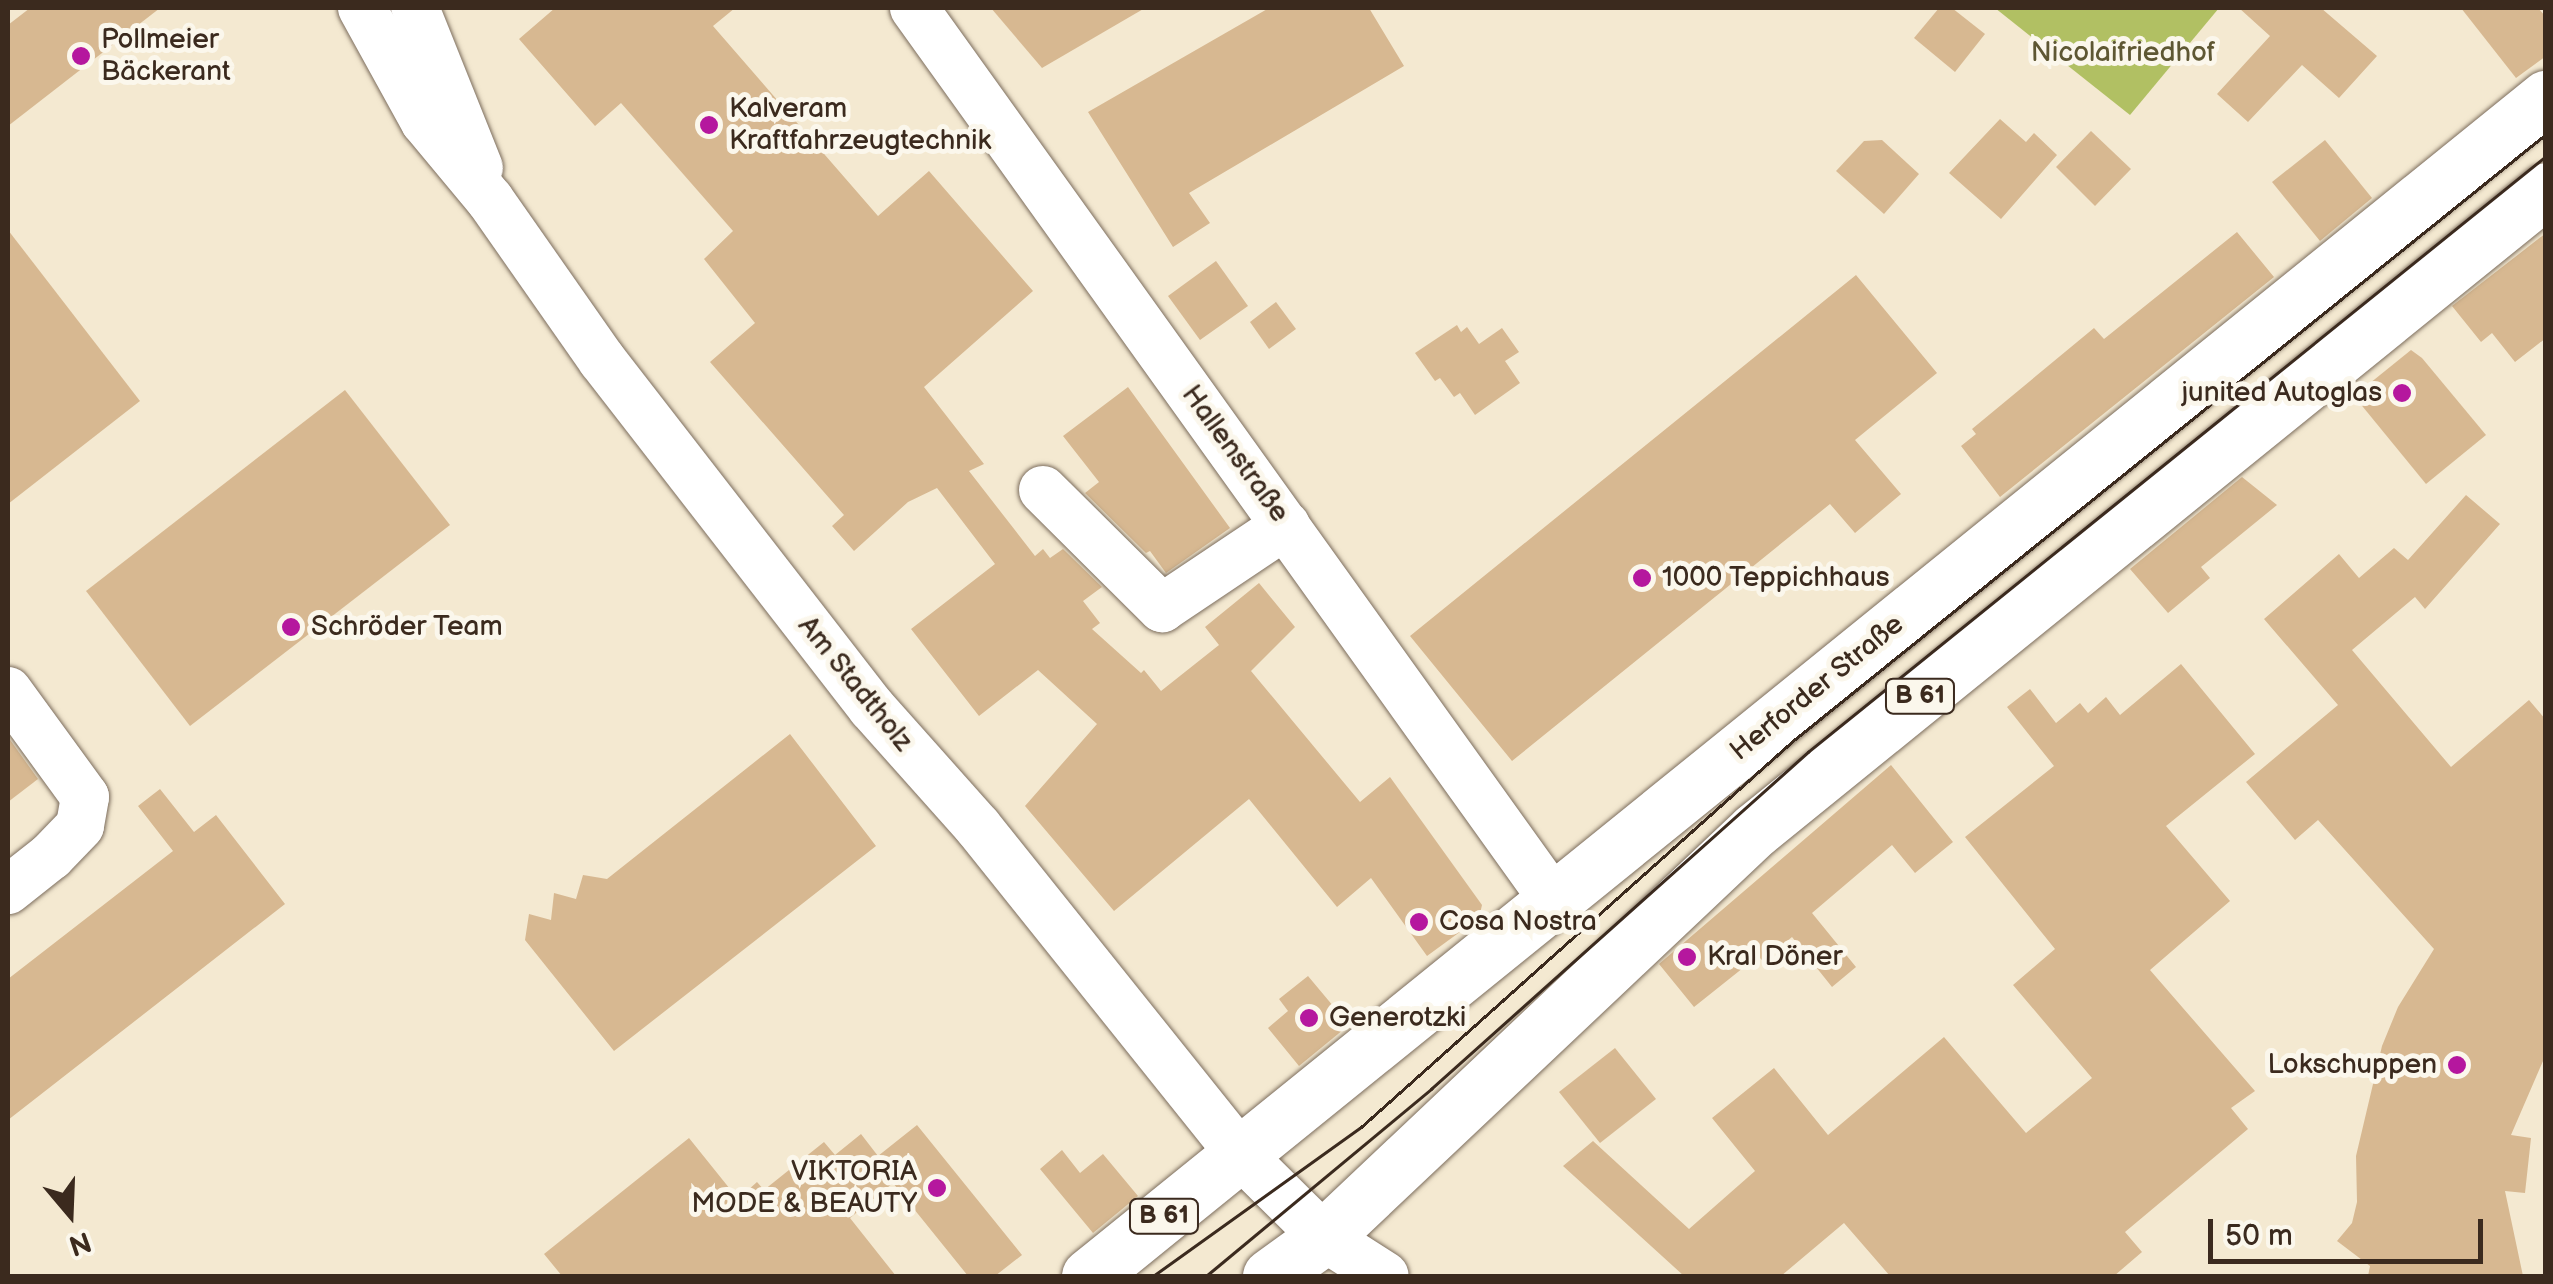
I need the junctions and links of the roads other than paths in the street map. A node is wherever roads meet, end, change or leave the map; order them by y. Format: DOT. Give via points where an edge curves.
graph roads {
  1 [pos="362,8"];
  2 [pos="415,8"];
  3 [pos="914,8"];
  4 [pos="2546,98"];
  5 [pos="2546,190"];
  6 [pos="490,200"];
  7 [pos="1043,490"];
  8 [pos="1286,525"];
  9 [pos="8,692"];
  10 [pos="8,890"];
  11 [pos="1554,901"];
  12 [pos="1240,1154"];
  13 [pos="1324,1237"];
  14 [pos="1089,1276"];
  15 [pos="1270,1276"];
  16 [pos="1385,1276"];
  1 -- 6 [label="street, Am Stadtholz" via="425,122"];
  2 -- 6 [label="street, Am Stadtholz"];
  3 -- 8 [label="street, Hallenstraße"];
  4 -- 11 [label="main road, Herforder Straße / B 61"];
  5 -- 13 [label="main road, B 61" via="1755,830"];
  6 -- 12 [label="street, Am Stadtholz" via="722,518"];
  7 -- 8 [label="street" via="1162,608"];
  8 -- 11 [label="street, Hallenstraße"];
  9 -- 10 [label="street" via="85,797 80,826"];
  11 -- 12 [label="main road, Herforder Straße / B 61"];
  12 -- 13 [label="street, Am Stadtholz"];
  12 -- 14 [label="main road, Herforder Straße / B 61"];
  13 -- 15 [label="main road, B 61"];
  13 -- 16 [label="street, Am Stadtholz"];
}
